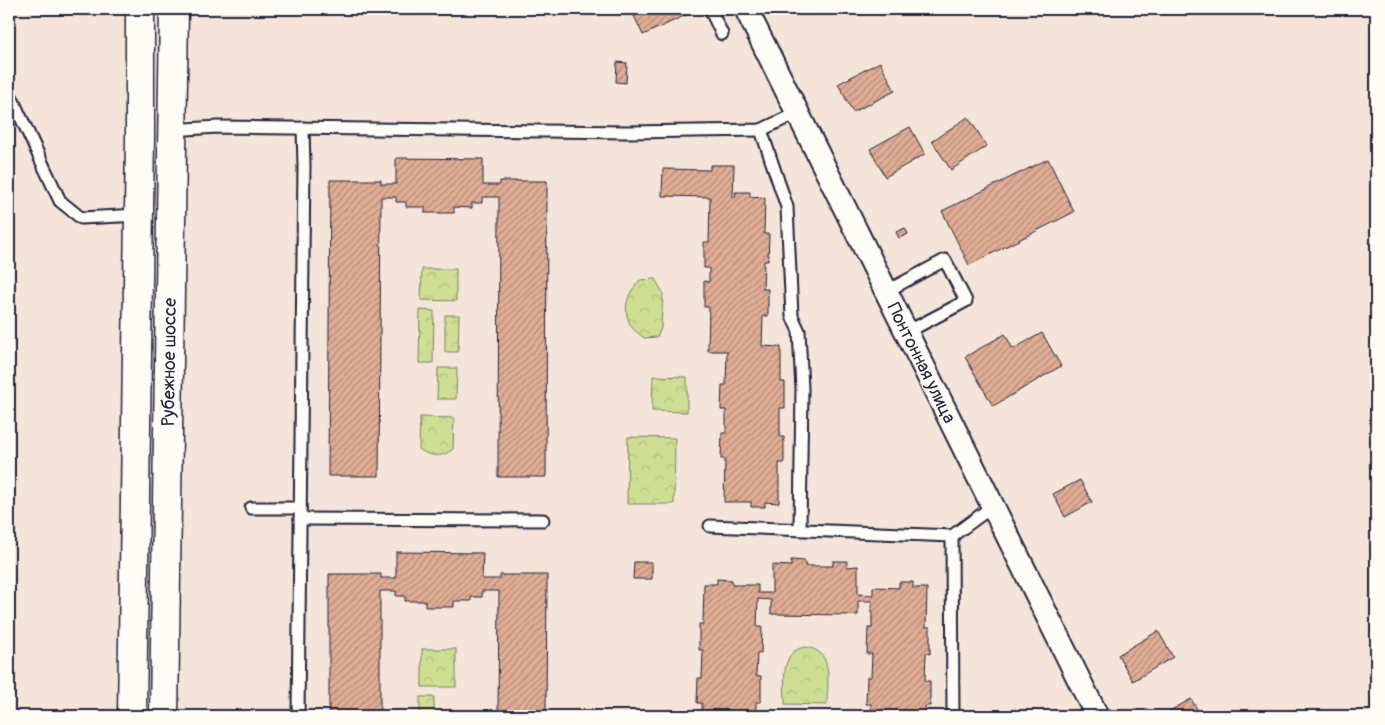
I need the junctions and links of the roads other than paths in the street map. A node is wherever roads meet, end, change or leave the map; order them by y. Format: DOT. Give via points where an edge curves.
graph roads {
  1 [pos="140,9"];
  2 [pos="174,9"];
  3 [pos="710,9"];
  4 [pos="746,9"];
  5 [pos="722,34"];
  6 [pos="9,92"];
  7 [pos="797,113"];
  8 [pos="303,128"];
  9 [pos="172,130"];
  10 [pos="761,130"];
  11 [pos="139,214"];
  12 [pos="887,291"];
  13 [pos="907,332"];
  14 [pos="993,506"];
  15 [pos="251,508"];
  16 [pos="300,514"];
  17 [pos="543,520"];
  18 [pos="710,526"];
  19 [pos="800,529"];
  20 [pos="952,536"];
  21 [pos="132,716"];
  22 [pos="164,716"];
  23 [pos="298,716"];
  24 [pos="953,716"];
  25 [pos="1097,716"];
  1 -- 11 [label="main road, Рубежное шоссе"];
  2 -- 9 [label="main road, Рубежное шоссе"];
  3 -- 5 [label="lane"];
  4 -- 7 [label="street, Понтонная улица"];
  6 -- 11 [label="lane" via="60,201 81,218"];
  7 -- 10 [label="lane"];
  7 -- 12 [label="street, Понтонная улица"];
  8 -- 9 [label="lane"];
  8 -- 10 [label="lane" via="628,132"];
  8 -- 16 [label="lane"];
  9 -- 22 [label="main road, Рубежное шоссе"];
  10 -- 19 [label="lane" via="787,207 792,316 799,331 802,389"];
  11 -- 21 [label="main road, Рубежное шоссе"];
  12 -- 13 [label="street, Понтонная улица"];
  12 -- 13 [label="lane" via="945,260 966,300"];
  13 -- 14 [label="street, Понтонная улица"];
  14 -- 20 [label="lane"];
  14 -- 25 [label="street, Понтонная улица"];
  15 -- 16 [label="lane"];
  16 -- 17 [label="lane"];
  16 -- 23 [label="lane"];
  18 -- 19 [label="lane"];
  19 -- 20 [label="lane"];
  20 -- 24 [label="lane"];
}
